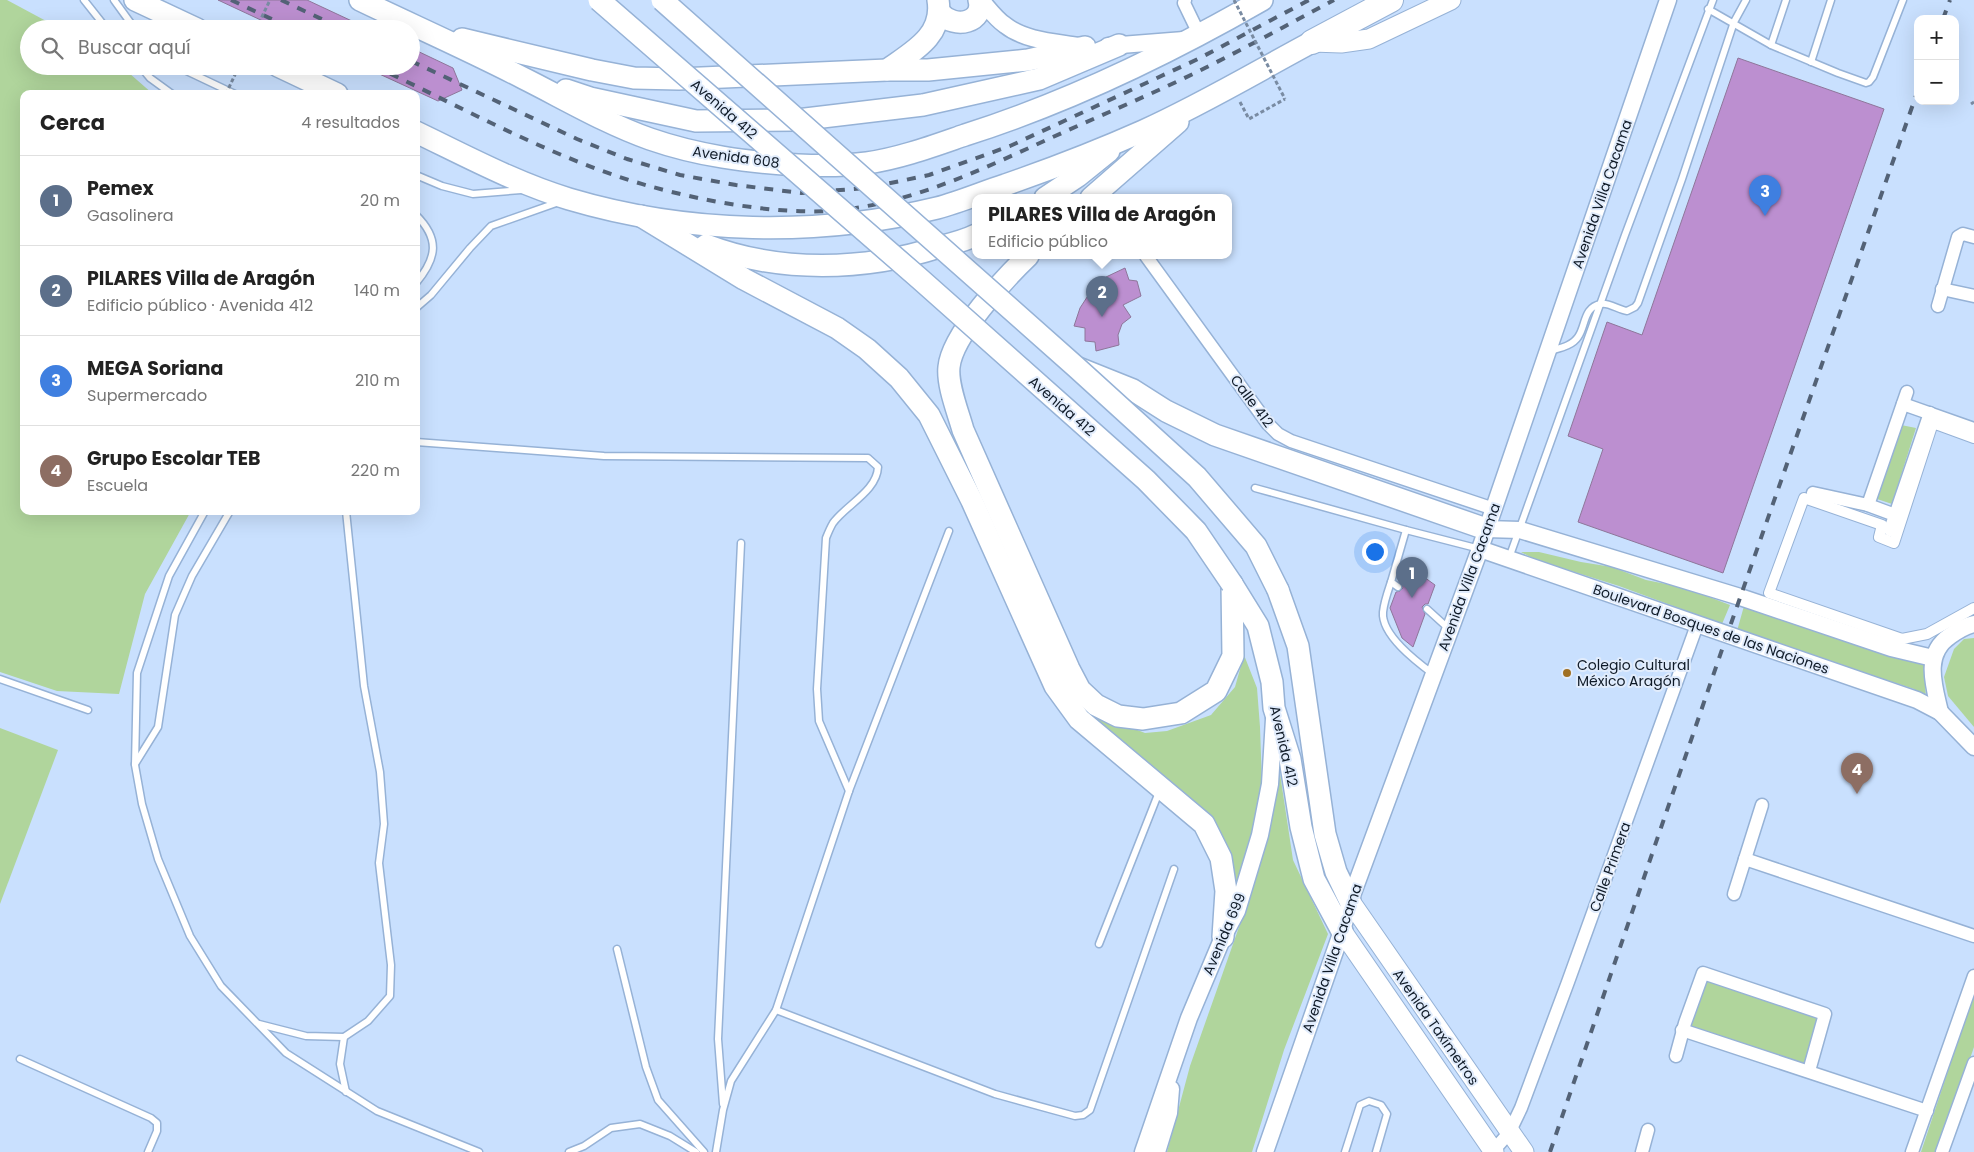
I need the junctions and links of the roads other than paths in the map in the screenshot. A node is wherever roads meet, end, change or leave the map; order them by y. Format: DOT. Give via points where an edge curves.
graph roads {
  1 [pos="84,0"];
  2 [pos="114,0"];
  3 [pos="135,0"];
  4 [pos="360,0"];
  5 [pos="599,0"];
  6 [pos="662,0"];
  7 [pos="980,0"];
  8 [pos="1184,0"];
  9 [pos="1262,0"];
  10 [pos="1391,0"];
  11 [pos="1451,0"];
  12 [pos="1668,0"];
  13 [pos="1713,0"];
  14 [pos="1746,0"];
  15 [pos="1786,0"];
  16 [pos="1831,0"];
  17 [pos="1903,0"];
  18 [pos="939,7"];
  19 [pos="1708,9"];
  20 [pos="100,20"];
  21 [pos="128,20"];
  22 [pos="178,20"];
  23 [pos="402,20"];
  24 [pos="1734,22"];
  25 [pos="421,29"];
  26 [pos="1194,37"];
  27 [pos="1312,42"];
  28 [pos="1118,45"];
  29 [pos="1771,45"];
  30 [pos="1085,47"];
  31 [pos="1811,62"];
  32 [pos="887,70"];
  33 [pos="148,75"];
  34 [pos="195,75"];
  35 [pos="297,75"];
  36 [pos="521,76"];
  37 [pos="166,90"];
  38 [pos="227,90"];
  39 [pos="329,90"];
  40 [pos="1199,104"];
  41 [pos="420,134"];
  42 [pos="1123,139"];
  43 [pos="420,177"];
  44 [pos="541,188"];
  45 [pos="979,194"];
  46 [pos="1051,194"];
  47 [pos="1096,194"];
  48 [pos="972,197"];
  49 [pos="568,199"];
  50 [pos="642,216"];
  51 [pos="420,220"];
  52 [pos="972,236"];
  53 [pos="1974,237"];
  54 [pos="1025,259"];
  55 [pos="1148,259"];
  56 [pos="420,278"];
  57 [pos="1942,289"];
  58 [pos="1973,292"];
  59 [pos="1602,303"];
  60 [pos="420,305"];
  61 [pos="1938,306"];
  62 [pos="1549,352"];
  63 [pos="1076,367"];
  64 [pos="1930,413"];
  65 [pos="1974,429"];
  66 [pos="1974,438"];
  67 [pos="420,442"];
  68 [pos="1255,488"];
  69 [pos="1814,493"];
  70 [pos="1868,505"];
  71 [pos="203,515"];
  72 [pos="228,515"];
  73 [pos="346,515"];
  74 [pos="1895,515"];
  75 [pos="1490,519"];
  76 [pos="1406,530"];
  77 [pos="1520,530"];
  78 [pos="1890,530"];
  79 [pos="949,531"];
  80 [pos="741,543"];
  81 [pos="1480,549"];
  82 [pos="1509,559"];
  83 [pos="1391,582"];
  84 [pos="1232,584"];
  85 [pos="1398,587"];
  86 [pos="1974,608"];
  87 [pos="1427,609"];
  88 [pos="1974,624"];
  89 [pos="1697,625"];
  90 [pos="1450,630"];
  91 [pos="1933,658"];
  92 [pos="1434,674"];
  93 [pos="0,679"];
  94 [pos="1274,708"];
  95 [pos="88,710"];
  96 [pos="1940,712"];
  97 [pos="1974,747"];
  98 [pos="135,765"];
  99 [pos="1161,788"];
  100 [pos="850,791"];
  101 [pos="1762,805"];
  102 [pos="1745,859"];
  103 [pos="1174,869"];
  104 [pos="1734,894"];
  105 [pos="1350,901"];
  106 [pos="1342,931"];
  107 [pos="1974,936"];
  108 [pos="1222,937"];
  109 [pos="1099,944"];
  110 [pos="618,949"];
  111 [pos="1974,976"];
  112 [pos="776,1010"];
  113 [pos="257,1024"];
  114 [pos="1682,1030"];
  115 [pos="344,1037"];
  116 [pos="1676,1056"];
  117 [pos="20,1059"];
  118 [pos="1974,1063"];
  119 [pos="1172,1067"];
  120 [pos="1810,1071"];
  121 [pos="1971,1084"];
  122 [pos="346,1092"];
  123 [pos="723,1110"];
  124 [pos="1926,1111"];
  125 [pos="1648,1130"];
  126 [pos="1509,1133"];
  127 [pos="1494,1151"];
  128 [pos="148,1152"];
  129 [pos="479,1152"];
  130 [pos="569,1152"];
  131 [pos="696,1152"];
  132 [pos="704,1152"];
  133 [pos="716,1152"];
  134 [pos="1143,1152"];
  135 [pos="1157,1152"];
  136 [pos="1266,1152"];
  137 [pos="1345,1152"];
  138 [pos="1376,1152"];
  139 [pos="1524,1152"];
  140 [pos="1643,1152"];
  141 [pos="1912,1152"];
  142 [pos="1942,1152"];
  1 -- 20 [label="lane"];
  2 -- 21 [label="lane"];
  3 -- 22 [label="main road"];
  4 -- 23 [label="main road, Avenida 608"];
  5 -- 84 [label="main road, Avenida 412, bridge" via="1146,480 1196,531"];
  6 -- 63 [label="main road, Avenida 412, bridge"];
  7 -- 18 [label="main road" via="975,15 966,22 952,22"];
  7 -- 30 [label="street" via="1012,30 1040,40"];
  8 -- 26 [label="street"];
  9 -- 26 [label="main road, Avenida 608"];
  10 -- 27 [label="highway"];
  11 -- 27 [label="main road" via="1369,39 1341,43"];
  12 -- 62 [label="street, Avenida Villa Cacama"];
  13 -- 19 [label="lane"];
  14 -- 24 [label="lane"];
  15 -- 29 [label="lane"];
  16 -- 31 [label="lane"];
  17 -- 31 [label="lane" via="1869,82 1838,74"];
  18 -- 32 [label="main road" via="932,32 921,46"];
  19 -- 24 [label="lane"];
  19 -- 59 [label="lane"];
  24 -- 29 [label="lane"];
  24 -- 59 [label="lane" via="1638,303 1627,310"];
  25 -- 32 [label="main road" via="634,78 679,80"];
  25 -- 36 [label="main road, Avenida 608"];
  26 -- 28 [label="street"];
  26 -- 36 [label="main road, Avenida 608" via="1102,82 1004,123 907,154 865,163 821,166 706,156 649,139 591,114"];
  27 -- 40 [label="main road"];
  28 -- 30 [label="street"];
  28 -- 36 [label="main road" via="1039,79 923,105 797,120 696,122 590,98"];
  29 -- 31 [label="lane"];
  30 -- 32 [label="main road" via="1028,60 928,70"];
  33 -- 37 [label="lane"];
  34 -- 38 [label="lane"];
  35 -- 39 [label="main road"];
  40 -- 42 [label="main road"];
  40 -- 47 [label="main road"];
  41 -- 44 [label="main road" via="512,178"];
  42 -- 45 [label="main road"];
  42 -- 46 [label="main road"];
  43 -- 44 [label="lane" via="473,194"];
  44 -- 49 [label="main road"];
  48 -- 50 [label="main road" via="939,208 877,220 810,227 724,226"];
  49 -- 50 [label="main road"];
  49 -- 60 [label="lane" via="491,226"];
  50 -- 52 [label="main road" via="728,254 779,264 860,264 916,255"];
  50 -- 99 [label="main road" via="744,279 837,328 899,378 929,415 972,501 1055,686 1079,719"];
  51 -- 56 [label="lane" via="428,227 433,258"];
  53 -- 57 [label="street" via="1963,234 1958,237"];
  54 -- 84 [label="main road" via="988,300 955,345 948,367 963,430 1080,690 1096,705 1118,716 1143,719 1181,713 1216,690 1233,656"];
  55 -- 75 [label="street, Calle 412" via="1278,434"];
  57 -- 58 [label="street"];
  57 -- 61 [label="street"];
  59 -- 62 [label="lane" via="1589,311 1578,338"];
  59 -- 77 [label="lane"];
  62 -- 75 [label="street, Avenida Villa Cacama"];
  63 -- 75 [label="main road" via="1133,390 1166,411 1215,435 1357,484"];
  63 -- 105 [label="main road, Avenida 412, bridge" via="1197,477 1256,546 1278,590 1298,646 1325,834 1336,872"];
  64 -- 65 [label="street"];
  64 -- 70 [label="street" via="1905,398"];
  64 -- 74 [label="street"];
  66 -- 86 [label="street" via="1933,423 1894,543 1880,537 1882,525 1804,498 1768,593 1902,639 1927,634"];
  67 -- 100 [label="lane" via="604,456 868,458 874,462 878,476 833,523 826,538 817,689 819,721"];
  68 -- 76 [label="lane"];
  69 -- 70 [label="street"];
  70 -- 74 [label="street"];
  71 -- 98 [label="lane" via="169,576 137,673"];
  72 -- 98 [label="lane" via="192,576 175,615 158,726"];
  73 -- 115 [label="lane" via="364,686 380,772 384,824 379,863 391,965 390,996 368,1021"];
  74 -- 78 [label="street"];
  75 -- 77 [label="street"];
  75 -- 81 [label="street, Avenida Villa Cacama"];
  76 -- 81 [label="lane"];
  76 -- 83 [label="lane"];
  77 -- 82 [label="lane"];
  77 -- 91 [label="street" via="1740,597 1891,648"];
  79 -- 100 [label="lane"];
  80 -- 123 [label="lane" via="718,1038"];
  81 -- 82 [label="street, Boulevard Bosques de las Naciones"];
  81 -- 90 [label="street, Avenida Villa Cacama"];
  82 -- 89 [label="street, Boulevard Bosques de las Naciones"];
  83 -- 85 [label="lane"];
  83 -- 92 [label="lane" via="1382,614 1387,627 1403,651"];
  84 -- 94 [label="main road, Avenida 412" via="1258,626 1272,682"];
  87 -- 90 [label="lane"];
  88 -- 91 [label="street" via="1944,640"];
  89 -- 96 [label="street, Boulevard Bosques de las Naciones" via="1917,700"];
  89 -- 126 [label="street, Calle Primera" via="1568,982"];
  90 -- 92 [label="street, Avenida Villa Cacama"];
  91 -- 96 [label="street" via="1933,682"];
  92 -- 105 [label="street, Avenida Villa Cacama"];
  93 -- 95 [label="lane"];
  94 -- 106 [label="main road, Avenida 412" via="1290,759 1300,827 1314,879"];
  94 -- 108 [label="street, Avenida 699" via="1270,784 1260,835 1237,911"];
  96 -- 97 [label="street, Boulevard Bosques de las Naciones"];
  98 -- 113 [label="lane" via="158,859 190,936 221,986"];
  99 -- 108 [label="main road" via="1204,824 1221,858 1226,891"];
  99 -- 109 [label="lane"];
  100 -- 112 [label="lane"];
  101 -- 102 [label="street"];
  102 -- 104 [label="street"];
  102 -- 107 [label="street"];
  103 -- 112 [label="lane" via="1090,1110 1084,1115 1075,1116 996,1094"];
  105 -- 106 [label="street, Avenida Villa Cacama"];
  105 -- 126 [label="main road, Avenida Taxímetros"];
  106 -- 127 [label="main road, Avenida Taxímetros"];
  106 -- 136 [label="street, Avenida Villa Cacama"];
  108 -- 119 [label="street, Avenida 699"];
  110 -- 132 [label="lane" via="646,1066 658,1100"];
  111 -- 124 [label="street"];
  112 -- 123 [label="lane" via="731,1081"];
  113 -- 115 [label="lane" via="306,1036"];
  113 -- 122 [label="lane" via="286,1053"];
  114 -- 116 [label="street"];
  114 -- 120 [label="street"];
  114 -- 120 [label="street" via="1703,972 1826,1014"];
  115 -- 122 [label="lane" via="340,1064"];
  117 -- 128 [label="lane" via="151,1118 157,1123 157,1131"];
  118 -- 121 [label="street"];
  119 -- 134 [label="street, Avenida 699"];
  119 -- 135 [label="street" via="1169,1113"];
  120 -- 124 [label="street"];
  121 -- 142 [label="street"];
  122 -- 129 [label="lane" via="377,1111"];
  123 -- 133 [label="lane"];
  124 -- 141 [label="street"];
  125 -- 140 [label="street"];
  126 -- 127 [label="street, Calle Primera"];
  126 -- 139 [label="main road, Avenida Taxímetros"];
  130 -- 131 [label="lane" via="611,1128 640,1124 670,1136"];
  137 -- 138 [label="lane" via="1360,1105 1369,1101 1381,1105 1386,1114"];
}
